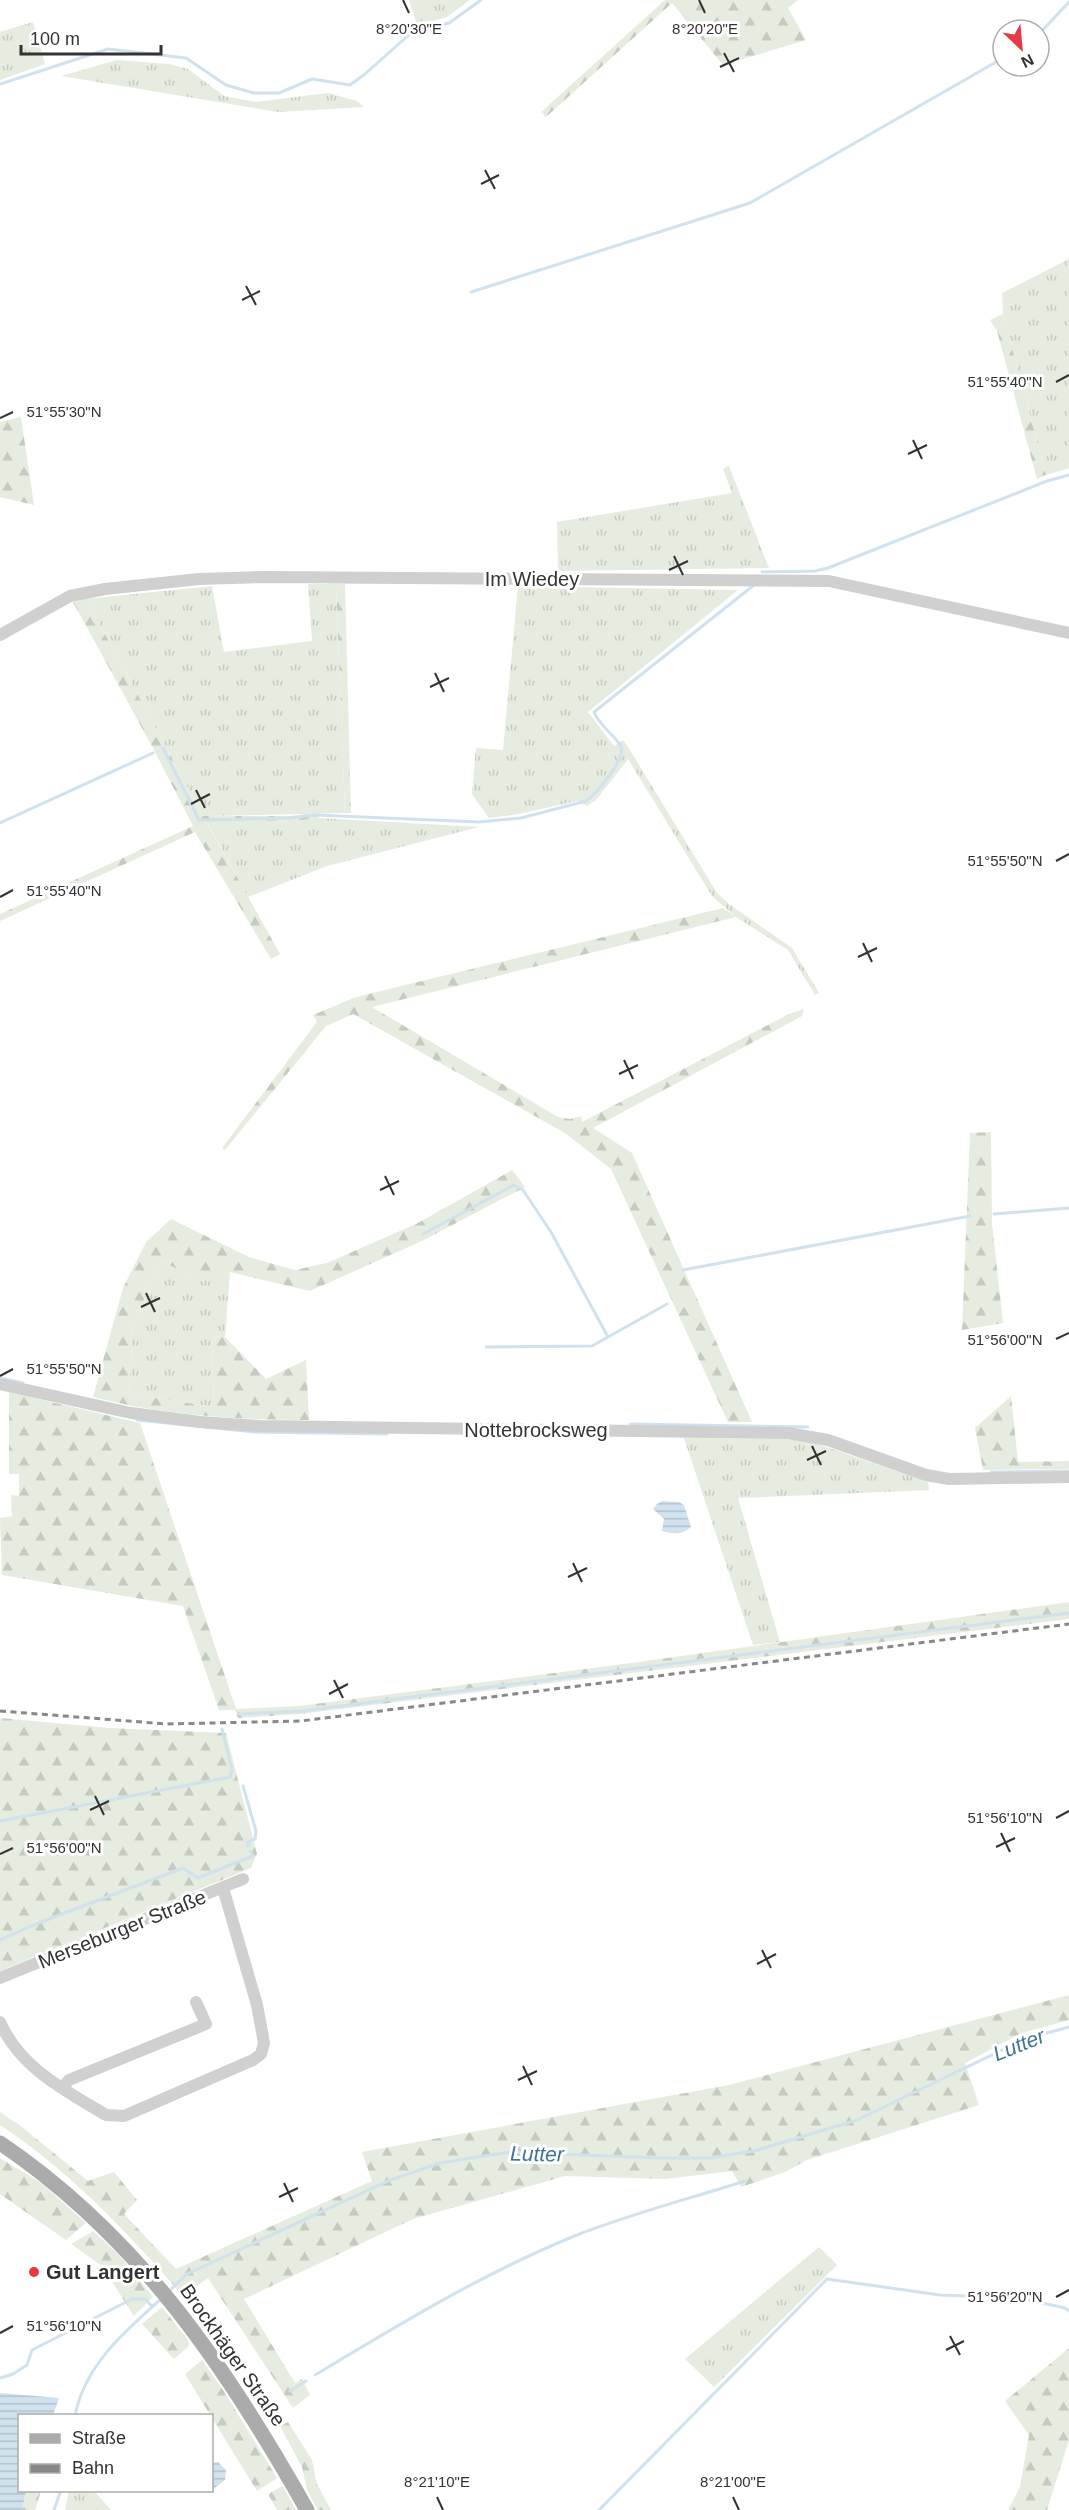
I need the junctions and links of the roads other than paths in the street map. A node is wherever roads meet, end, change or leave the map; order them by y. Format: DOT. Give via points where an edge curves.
graph roads {
  1 [pos="1069,633"];
  2 [pos="0,635"];
  3 [pos="0,1384"];
  4 [pos="1069,1478"];
  5 [pos="243,1879"];
  6 [pos="223,1888"];
  7 [pos="0,1978"];
  8 [pos="196,2002"];
  9 [pos="0,2022"];
  10 [pos="62,2088"];
  11 [pos="0,2143"];
  12 [pos="307,2510"];
  1 -- 2 [label="street, Im Wiedey" via="830,580 265,577 199,579 70,596"];
  3 -- 4 [label="street, Nottebrocksweg" via="131,1413 200,1422 788,1433 828,1440 926,1475 950,1479"];
  5 -- 6 [label="street, Merseburger Straße"];
  6 -- 7 [label="street, Merseburger Straße"];
  6 -- 10 [label="street" via="257,2005 264,2043 261,2054 123,2116 106,2115"];
  8 -- 10 [label="street" via="206,2024 69,2080"];
  9 -- 10 [label="street" via="27,2062"];
  11 -- 12 [label="main road, Brockhäger Straße" via="38,2168 79,2203 151,2276 232,2384"];
}
